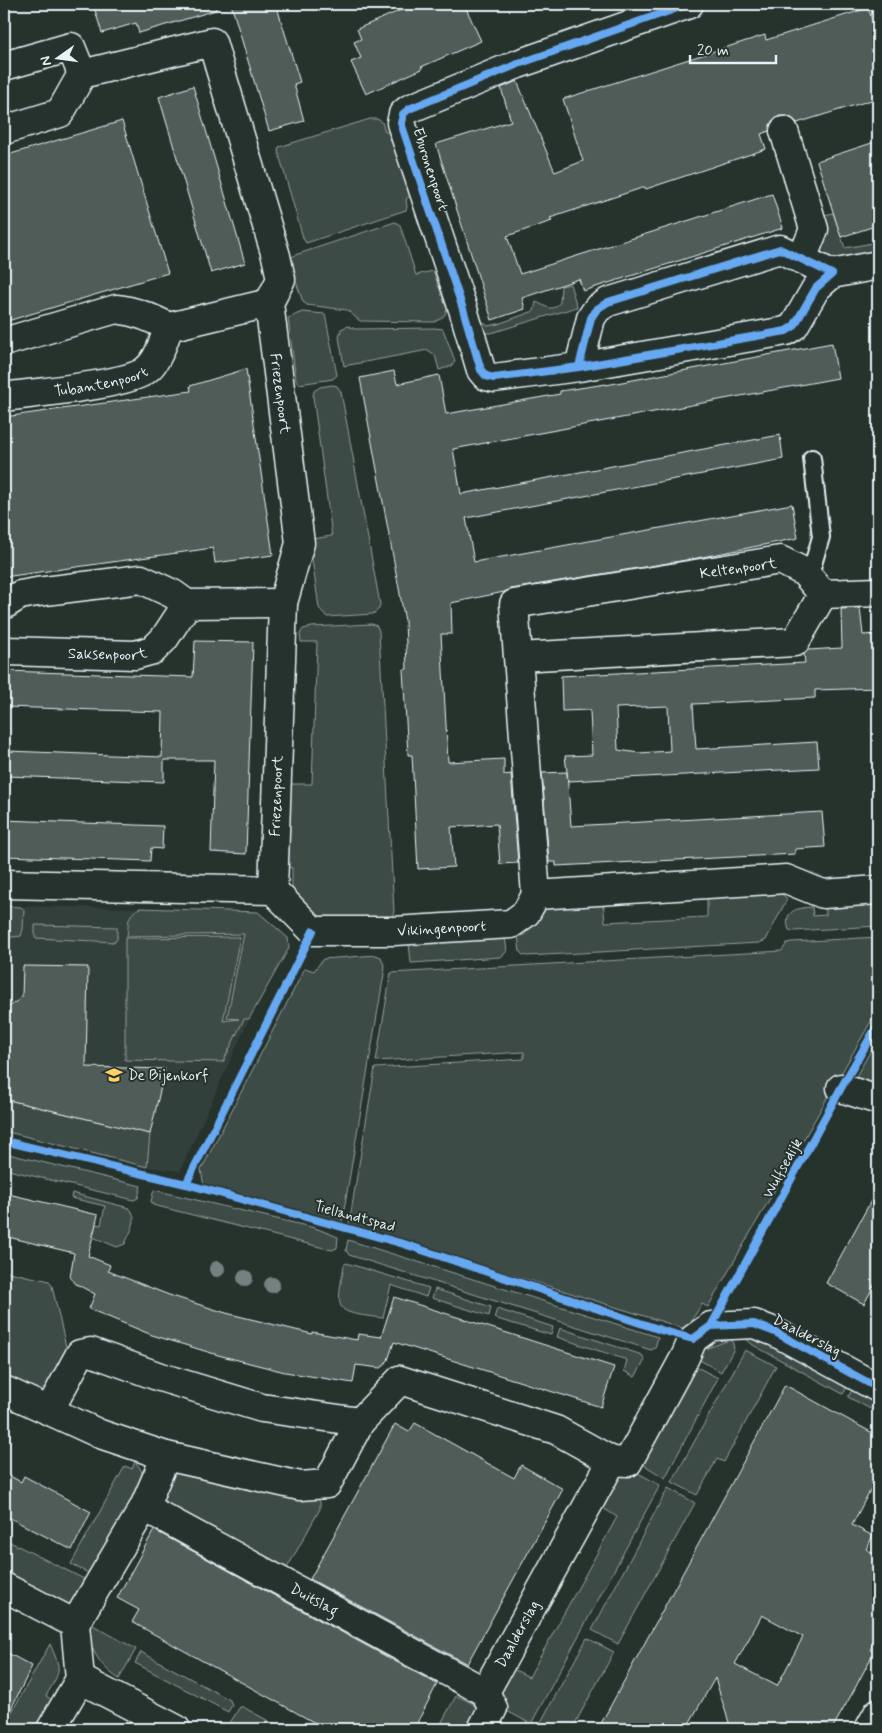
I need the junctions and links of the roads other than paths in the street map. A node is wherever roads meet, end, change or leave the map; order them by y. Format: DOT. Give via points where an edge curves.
graph roads {
  1 [pos="689,4"];
  2 [pos="4,66"];
  3 [pos="82,74"];
  4 [pos="4,130"];
  5 [pos="784,131"];
  6 [pos="802,259"];
  7 [pos="878,265"];
  8 [pos="832,274"];
  9 [pos="269,303"];
  10 [pos="169,326"];
  11 [pos="4,342"];
  12 [pos="579,366"];
  13 [pos="4,397"];
  14 [pos="812,458"];
  15 [pos="816,586"];
  16 [pos="878,592"];
  17 [pos="283,603"];
  18 [pos="187,604"];
  19 [pos="4,605"];
  20 [pos="4,649"];
  21 [pos="518,657"];
  22 [pos="4,884"];
  23 [pos="273,890"];
  24 [pos="878,890"];
  25 [pos="536,895"];
  26 [pos="841,1088"];
  27 [pos="878,1100"];
  28 [pos="878,1388"];
  29 [pos="4,1390"];
  30 [pos="49,1411"];
  31 [pos="360,1422"];
  32 [pos="166,1456"];
  33 [pos="612,1461"];
  34 [pos="144,1506"];
  35 [pos="4,1587"];
  36 [pos="75,1624"];
  37 [pos="80,1679"];
  38 [pos="485,1692"];
  39 [pos="878,1713"];
  40 [pos="51,1729"];
  41 [pos="176,1729"];
  42 [pos="482,1729"];
  43 [pos="869,1729"];
  1 -- 12 [label="street, Eburonenpoort" via="518,64 403,114 401,123 481,370 494,378 529,368"];
  2 -- 3 [label="street" via="71,47"];
  3 -- 4 [label="street" via="60,113"];
  3 -- 9 [label="street" via="212,42 281,279"];
  5 -- 6 [label="street" via="814,229"];
  6 -- 8 [label="street"];
  6 -- 12 [label="street" via="780,249 771,250 608,302 591,318"];
  7 -- 8 [label="street"];
  8 -- 12 [label="street, Eburonenpoort" via="816,288 794,326 786,331 704,341"];
  9 -- 10 [label="street"];
  9 -- 17 [label="street, Friezenpoort" via="300,543"];
  10 -- 11 [label="street" via="131,310 116,309"];
  10 -- 13 [label="street, Tubantenpoort" via="158,354 146,371 124,380"];
  14 -- 15 [label="lane" via="821,536"];
  15 -- 16 [label="street"];
  15 -- 21 [label="street" via="795,642"];
  15 -- 21 [label="street, Keltenpoort" via="804,572 780,560 514,604"];
  17 -- 18 [label="street"];
  17 -- 23 [label="street, Friezenpoort"];
  18 -- 19 [label="street" via="141,579 20,595"];
  18 -- 20 [label="street, Saksenpoort" via="153,650 135,655"];
  21 -- 25 [label="street, Keltenpoort"];
  22 -- 23 [label="street"];
  23 -- 25 [label="street, Vikingenpoort" via="313,931 394,931 510,924 526,913"];
  24 -- 25 [label="street" via="823,894 786,879"];
  26 -- 27 [label="street"];
  28 -- 33 [label="street, Daalderslag" via="775,1332 754,1324 711,1326 693,1339 628,1462"];
  29 -- 30 [label="street"];
  30 -- 31 [label="street" via="80,1354 91,1352 160,1378 262,1408"];
  30 -- 32 [label="street" via="100,1434"];
  31 -- 32 [label="street" via="326,1484 300,1486"];
  31 -- 33 [label="street" via="400,1380 556,1430"];
  32 -- 34 [label="street"];
  33 -- 38 [label="street, Daalderslag"];
  34 -- 36 [label="street"];
  34 -- 38 [label="street, Duitslag"];
  35 -- 36 [label="street"];
  36 -- 37 [label="street"];
  37 -- 40 [label="street"];
  37 -- 41 [label="street"];
  38 -- 42 [label="street" via="493,1708"];
  39 -- 43 [label="street"];
}
